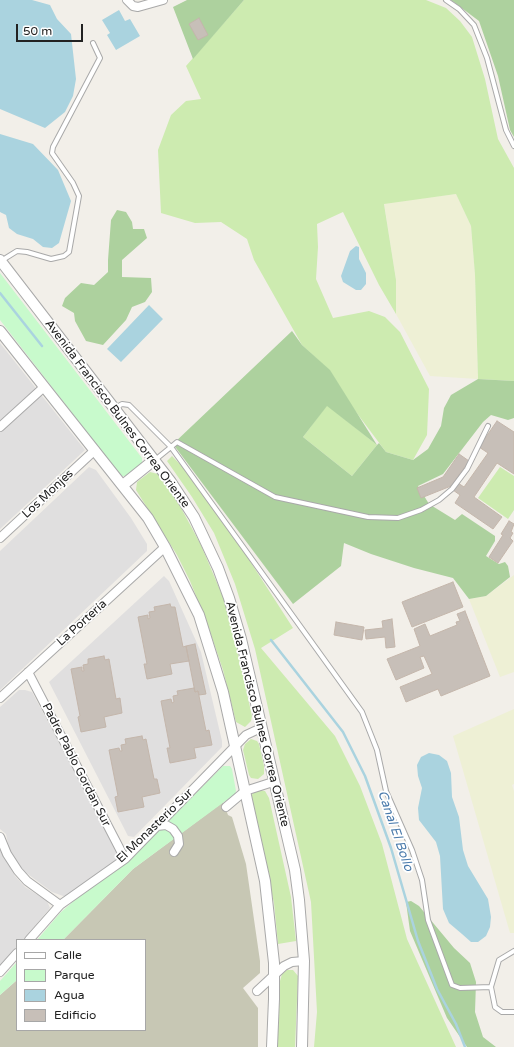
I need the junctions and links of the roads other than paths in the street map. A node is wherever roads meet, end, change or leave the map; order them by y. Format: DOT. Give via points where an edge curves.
graph roads {
  1 [pos="128,0"];
  2 [pos="163,0"];
  3 [pos="446,0"];
  4 [pos="93,43"];
  5 [pos="514,146"];
  6 [pos="1,260"];
  7 [pos="0,331"];
  8 [pos="44,387"];
  9 [pos="115,408"];
  10 [pos="488,426"];
  11 [pos="0,427"];
  12 [pos="171,447"];
  13 [pos="95,450"];
  14 [pos="154,460"];
  15 [pos="123,485"];
  16 [pos="0,538"];
  17 [pos="165,547"];
  18 [pos="28,672"];
  19 [pos="0,698"];
  20 [pos="261,728"];
  21 [pos="235,746"];
  22 [pos="273,782"];
  23 [pos="245,791"];
  24 [pos="226,807"];
  25 [pos="158,826"];
  26 [pos="0,837"];
  27 [pos="174,852"];
  28 [pos="124,858"];
  29 [pos="60,905"];
  30 [pos="30,939"];
  31 [pos="514,951"];
  32 [pos="16,954"];
  33 [pos="304,961"];
  34 [pos="0,972"];
  35 [pos="274,975"];
  36 [pos="490,986"];
  37 [pos="257,991"];
  38 [pos="514,1012"];
  39 [pos="272,1047"];
  40 [pos="302,1047"];
  1 -- 2 [label="street" via="133,6 138,7"];
  3 -- 5 [label="lane" via="474,25 488,58 506,130"];
  4 -- 6 [label="lane" via="100,58 52,153 79,196 69,252 51,259 17,251"];
  6 -- 9 [label="street, Avenida Francisco Bulnes Correa Oriente"];
  7 -- 8 [label="street"];
  8 -- 11 [label="street"];
  8 -- 13 [label="street"];
  9 -- 12 [label="lane" via="129,404"];
  9 -- 14 [label="street, Avenida Francisco Bulnes Correa Oriente"];
  10 -- 12 [label="lane" via="467,469 452,489 421,510 398,518 368,517 275,497 177,442"];
  12 -- 14 [label="lane"];
  12 -- 36 [label="lane" via="362,712 377,750 386,791 422,880 428,920 452,985 460,988"];
  13 -- 15 [label="street"];
  13 -- 16 [label="street, Los Monjes"];
  14 -- 15 [label="street"];
  14 -- 20 [label="street, Avenida Francisco Bulnes Correa Oriente" via="194,517 218,568 241,639"];
  15 -- 17 [label="street" via="148,518"];
  17 -- 18 [label="street, La Portería"];
  17 -- 21 [label="street" via="199,615 223,692"];
  18 -- 19 [label="street, La Portería"];
  18 -- 28 [label="street, Padre Pablo Gordan Sur"];
  20 -- 21 [label="street, El Monasterio Sur" via="246,735"];
  20 -- 22 [label="street, Avenida Francisco Bulnes Correa Oriente"];
  21 -- 23 [label="street"];
  21 -- 25 [label="street, El Monasterio Sur"];
  22 -- 23 [label="street"];
  22 -- 33 [label="street, Avenida Francisco Bulnes Correa Oriente" via="295,870"];
  23 -- 24 [label="street"];
  23 -- 35 [label="street" via="269,908"];
  25 -- 27 [label="street" via="166,825 173,828 178,836 179,844"];
  25 -- 28 [label="street, El Monasterio Sur"];
  26 -- 29 [label="street" via="18,871 27,881"];
  28 -- 29 [label="street, El Monasterio Sur"];
  29 -- 30 [label="street, El Monasterio Sur"];
  31 -- 36 [label="lane" via="499,960"];
  32 -- 34 [label="street"];
  33 -- 35 [label="street" via="292,962"];
  33 -- 40 [label="street, Avenida Francisco Bulnes Correa Oriente"];
  35 -- 37 [label="street"];
  35 -- 39 [label="street"];
  36 -- 38 [label="lane" via="495,1007 502,1012"];
}
